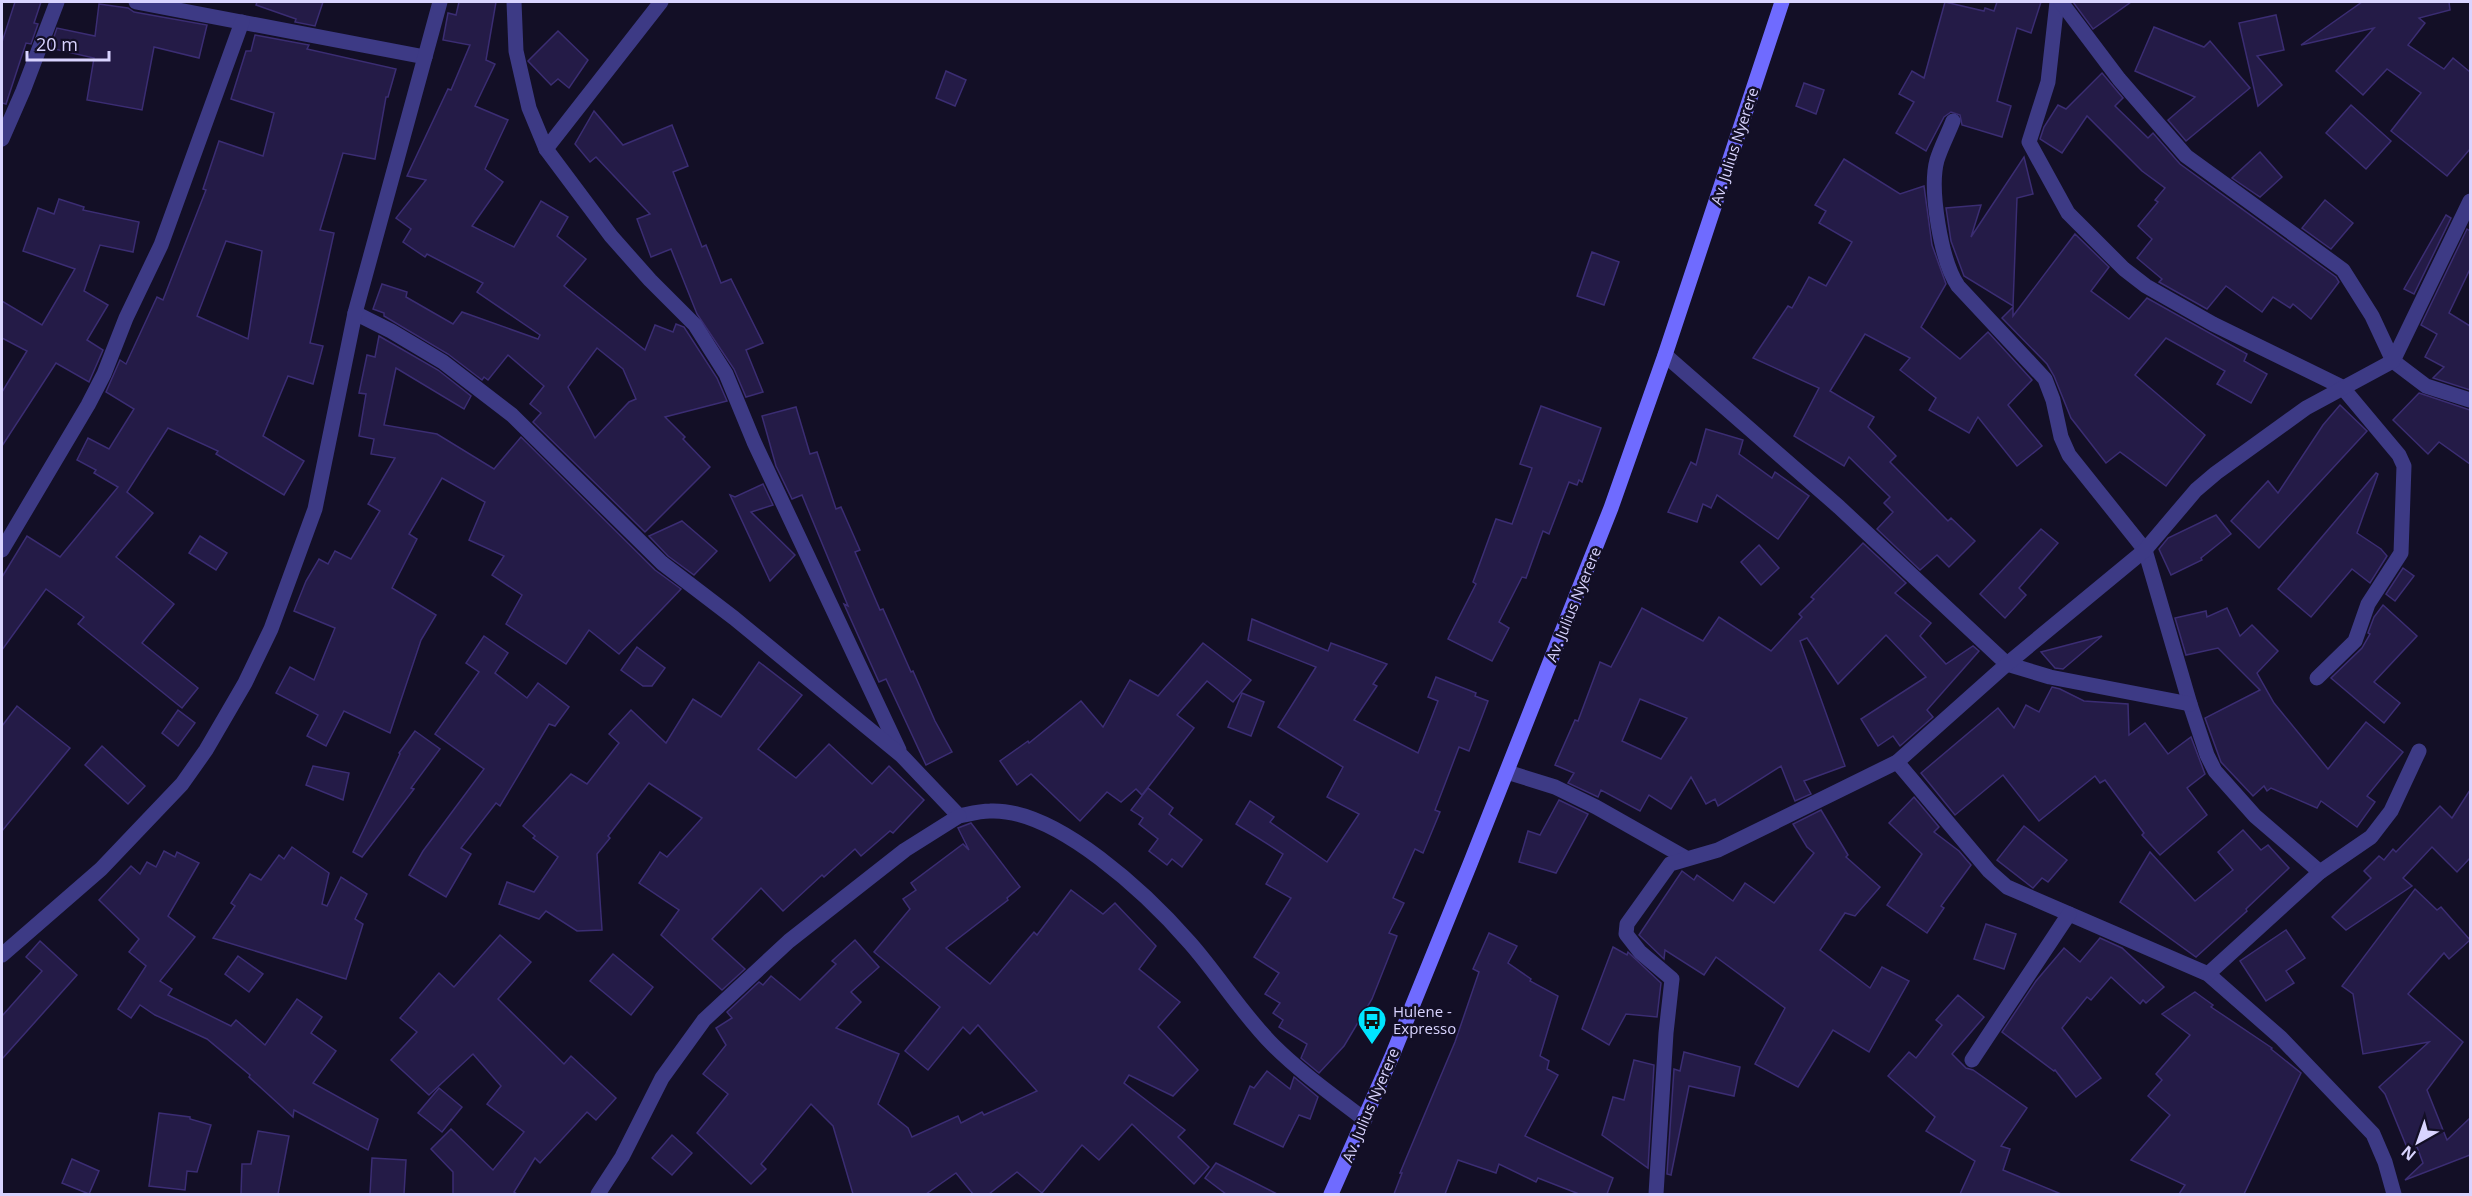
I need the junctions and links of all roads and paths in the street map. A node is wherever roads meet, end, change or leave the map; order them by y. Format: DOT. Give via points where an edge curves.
graph roads {
  1 [pos="57,2"];
  2 [pos="136,2"];
  3 [pos="440,2"];
  4 [pos="514,2"];
  5 [pos="661,2"];
  6 [pos="1782,2"];
  7 [pos="2059,2"];
  8 [pos="242,22"];
  9 [pos="425,57"];
  10 [pos="1953,121"];
  11 [pos="2,139"];
  12 [pos="546,149"];
  13 [pos="2470,201"];
  14 [pos="355,313"];
  15 [pos="1665,355"];
  16 [pos="2393,362"];
  17 [pos="2342,387"];
  18 [pos="2470,400"];
  19 [pos="2,550"];
  20 [pos="2145,550"];
  21 [pos="2007,664"];
  22 [pos="2317,678"];
  23 [pos="2190,704"];
  24 [pos="2419,751"];
  25 [pos="902,756"];
  26 [pos="1897,762"];
  27 [pos="1507,772"];
  28 [pos="959,816"];
  29 [pos="1686,858"];
  30 [pos="2320,872"];
  31 [pos="2068,914"];
  32 [pos="2,955"];
  33 [pos="2208,974"];
  34 [pos="1972,1059"];
  35 [pos="1365,1120"];
  36 [pos="598,1194"];
  37 [pos="1331,1194"];
  38 [pos="1656,1194"];
  39 [pos="2394,1194"];
  1 -- 11 [label="street"];
  2 -- 8 [label="street"];
  3 -- 9 [label="street"];
  4 -- 12 [label="street" via="516,51 529,108"];
  5 -- 12 [label="street"];
  6 -- 15 [label="main road, Av. Julius Nyerere"];
  7 -- 16 [label="street" via="2186,156 2343,270 2372,316"];
  7 -- 17 [label="street" via="2048,82 2029,142 2068,213 2146,286 2213,324"];
  8 -- 9 [label="street"];
  8 -- 19 [label="street" via="161,245 104,374"];
  9 -- 14 [label="street"];
  10 -- 20 [label="street" via="1937,159 1934,181 1944,260 1950,274 2045,379 2069,454"];
  12 -- 25 [label="street" via="611,236 695,325 726,374 754,442"];
  13 -- 16 [label="street"];
  14 -- 25 [label="street" via="443,362 512,415 662,563"];
  14 -- 32 [label="street" via="315,509 286,591 245,683 182,784 101,869"];
  15 -- 21 [label="street" via="1839,507"];
  15 -- 27 [label="main road, Av. Julius Nyerere" via="1611,508"];
  16 -- 17 [label="street"];
  16 -- 18 [label="street" via="2426,386"];
  17 -- 20 [label="street" via="2216,473 2196,490"];
  17 -- 22 [label="street" via="2404,466 2402,545 2397,561 2368,604 2355,641"];
  20 -- 21 [label="street"];
  20 -- 23 [label="street"];
  21 -- 23 [label="street" via="2050,677"];
  21 -- 26 [label="street"];
  23 -- 30 [label="street" via="2215,771 2254,816"];
  24 -- 30 [label="street" via="2391,811 2370,837"];
  25 -- 28 [label="street"];
  26 -- 29 [label="street" via="1718,850"];
  26 -- 31 [label="street" via="2007,887"];
  27 -- 29 [label="street" via="1565,792"];
  27 -- 35 [label="main road, Av. Julius Nyerere"];
  28 -- 35 [label="street" via="992,811 1027,816 1058,830 1111,867 1190,944 1274,1045"];
  28 -- 36 [label="street" via="905,850 789,941 704,1020 662,1078 622,1157"];
  29 -- 38 [label="street" via="1670,864 1662,873 1627,924 1626,934 1631,944 1672,979"];
  30 -- 33 [label="street"];
  31 -- 33 [label="street"];
  31 -- 34 [label="street"];
  33 -- 39 [label="street" via="2281,1038 2373,1134"];
  35 -- 37 [label="main road, Av. Julius Nyerere"];
}
